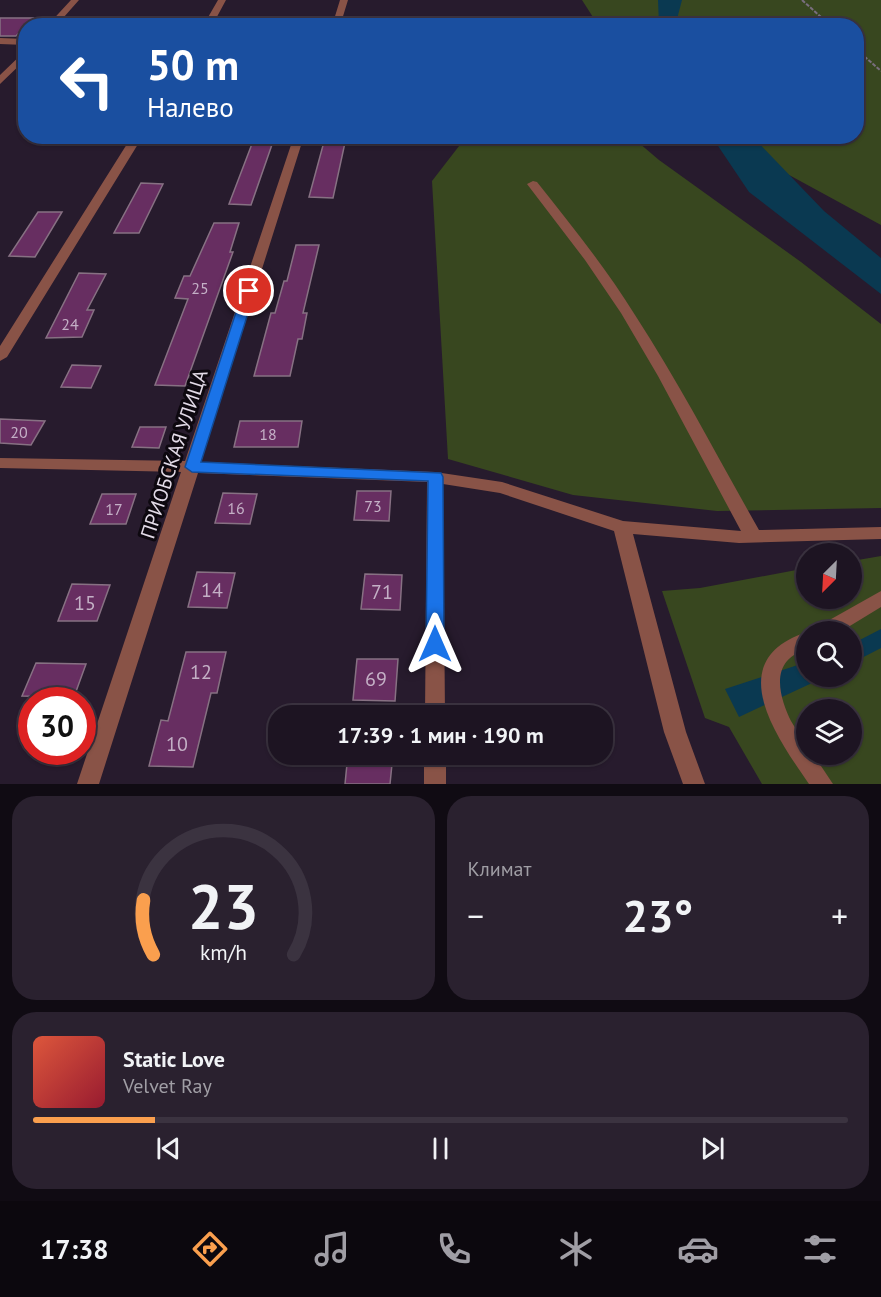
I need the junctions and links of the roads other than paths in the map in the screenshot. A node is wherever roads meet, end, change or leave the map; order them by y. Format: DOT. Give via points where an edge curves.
graph roads {
  1 [pos="75,0"];
  2 [pos="222,0"];
  3 [pos="344,0"];
  4 [pos="58,18"];
  5 [pos="212,18"];
  6 [pos="338,18"];
  7 [pos="0,41"];
  8 [pos="18,42"];
  9 [pos="18,62"];
  10 [pos="0,81"];
  11 [pos="133,144"];
  12 [pos="296,144"];
  13 [pos="533,184"];
  14 [pos="0,357"];
  15 [pos="0,463"];
  16 [pos="192,467"];
  17 [pos="435,477"];
  18 [pos="622,527"];
  19 [pos="881,533"];
  20 [pos="753,536"];
  21 [pos="881,598"];
  22 [pos="842,621"];
  23 [pos="796,647"];
  24 [pos="435,705"];
  25 [pos="435,765"];
  26 [pos="88,784"];
  27 [pos="435,784"];
  28 [pos="694,784"];
  29 [pos="822,784"];
  1 -- 4 [label="street"];
  2 -- 5 [label="street"];
  3 -- 6 [label="street"];
  7 -- 8 [label="street"];
  9 -- 10 [label="street"];
  11 -- 14 [label="street"];
  12 -- 16 [label="street, ПРИОБСКАЯ УЛИЦА"];
  13 -- 20 [label="street" via="615,294"];
  15 -- 16 [label="street"];
  16 -- 17 [label="street"];
  16 -- 26 [label="street, ПРИОБСКАЯ УЛИЦА"];
  17 -- 18 [label="street" via="502,489"];
  17 -- 24 [label="street"];
  18 -- 20 [label="street"];
  18 -- 28 [label="street" via="675,732"];
  19 -- 20 [label="street"];
  21 -- 22 [label="street"];
  23 -- 29 [label="street" via="777,658 771,674 772,703 795,746"];
  25 -- 27 [label="street"];
}
